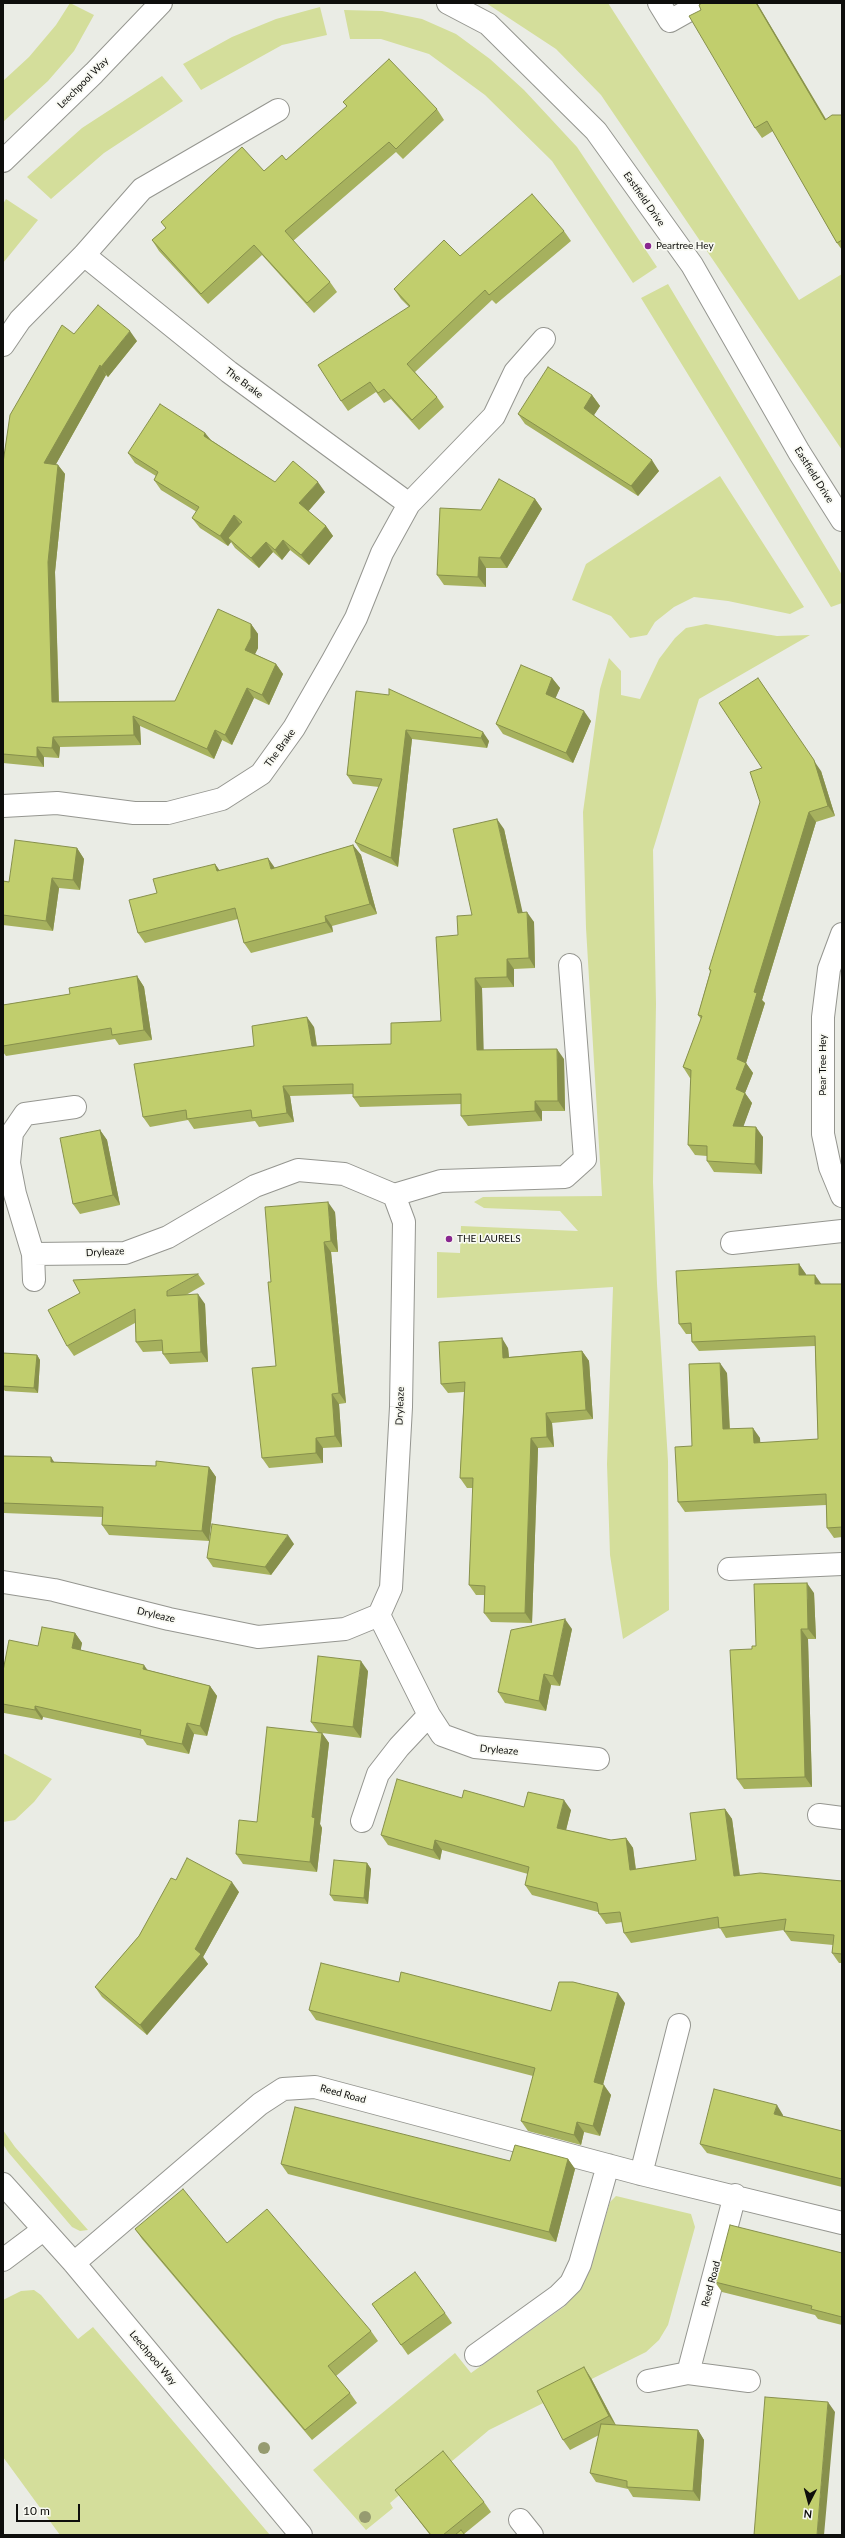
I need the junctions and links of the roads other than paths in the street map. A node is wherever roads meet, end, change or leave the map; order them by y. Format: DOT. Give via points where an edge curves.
graph roads {
  1 [pos="160,3"];
  2 [pos="448,3"];
  3 [pos="659,3"];
  4 [pos="702,3"];
  5 [pos="278,110"];
  6 [pos="3,161"];
  7 [pos="84,255"];
  8 [pos="544,339"];
  9 [pos="3,345"];
  10 [pos="409,504"];
  11 [pos="842,520"];
  12 [pos="3,806"];
  13 [pos="842,934"];
  14 [pos="570,965"];
  15 [pos="75,1107"];
  16 [pos="394,1195"];
  17 [pos="842,1196"];
  18 [pos="842,1231"];
  19 [pos="732,1243"];
  20 [pos="33,1254"];
  21 [pos="34,1280"];
  22 [pos="842,1564"];
  23 [pos="729,1569"];
  24 [pos="3,1582"];
  25 [pos="379,1615"];
  26 [pos="429,1715"];
  27 [pos="598,1759"];
  28 [pos="819,1815"];
  29 [pos="842,1818"];
  30 [pos="362,1821"];
  31 [pos="680,2025"];
  32 [pos="608,2165"];
  33 [pos="641,2174"];
  34 [pos="3,2184"];
  35 [pos="735,2195"];
  36 [pos="842,2223"];
  37 [pos="43,2230"];
  38 [pos="3,2260"];
  39 [pos="74,2263"];
  40 [pos="476,2355"];
  41 [pos="688,2373"];
  42 [pos="749,2381"];
  43 [pos="648,2382"];
  44 [pos="301,2535"];
  1 -- 6 [label="street, Leechpool Way" via="94,74"];
  2 -- 11 [label="street, Eastfield Drive" via="488,24 596,131 692,265 799,452"];
  3 -- 4 [label="street" via="670,21"];
  5 -- 7 [label="street" via="142,190"];
  7 -- 9 [label="street" via="20,320"];
  7 -- 10 [label="street, The Brake" via="229,372"];
  8 -- 10 [label="street, The Brake" via="515,372 494,416"];
  10 -- 12 [label="street, The Brake" via="382,553 356,618 333,660 294,728 261,774 222,799 168,813 134,813 58,803"];
  13 -- 17 [label="street, Pear Tree Hey" via="829,969 823,1017 823,1134 830,1167"];
  14 -- 16 [label="street" via="585,1159 565,1177 441,1181"];
  15 -- 20 [label="street" via="25,1114 12,1133 9,1163 15,1194"];
  16 -- 20 [label="street, Dryleaze" via="344,1174 298,1170 255,1186 168,1237 125,1253"];
  16 -- 25 [label="street, Dryleaze" via="404,1222 401,1407 391,1588"];
  18 -- 19 [label="street"];
  20 -- 21 [label="street"];
  22 -- 23 [label="street"];
  24 -- 25 [label="street, Dryleaze" via="54,1590 169,1619 258,1637 345,1629"];
  25 -- 26 [label="street, Dryleaze"];
  26 -- 27 [label="street, Dryleaze" via="442,1735 475,1747"];
  26 -- 30 [label="street" via="399,1746 378,1774"];
  28 -- 29 [label="street"];
  31 -- 33 [label="street"];
  32 -- 33 [label="street, Reed Road"];
  32 -- 39 [label="street, Reed Road" via="315,2087 283,2089 260,2104"];
  32 -- 40 [label="street" via="580,2264 571,2283 558,2296"];
  33 -- 35 [label="street, Reed Road"];
  34 -- 37 [label="street, Leechpool Way"];
  35 -- 36 [label="street, Reed Road"];
  35 -- 41 [label="street, Reed Road"];
  37 -- 38 [label="street"];
  37 -- 39 [label="street, Leechpool Way"];
  39 -- 44 [label="street, Leechpool Way"];
  41 -- 42 [label="street"];
  41 -- 43 [label="street"];
}
